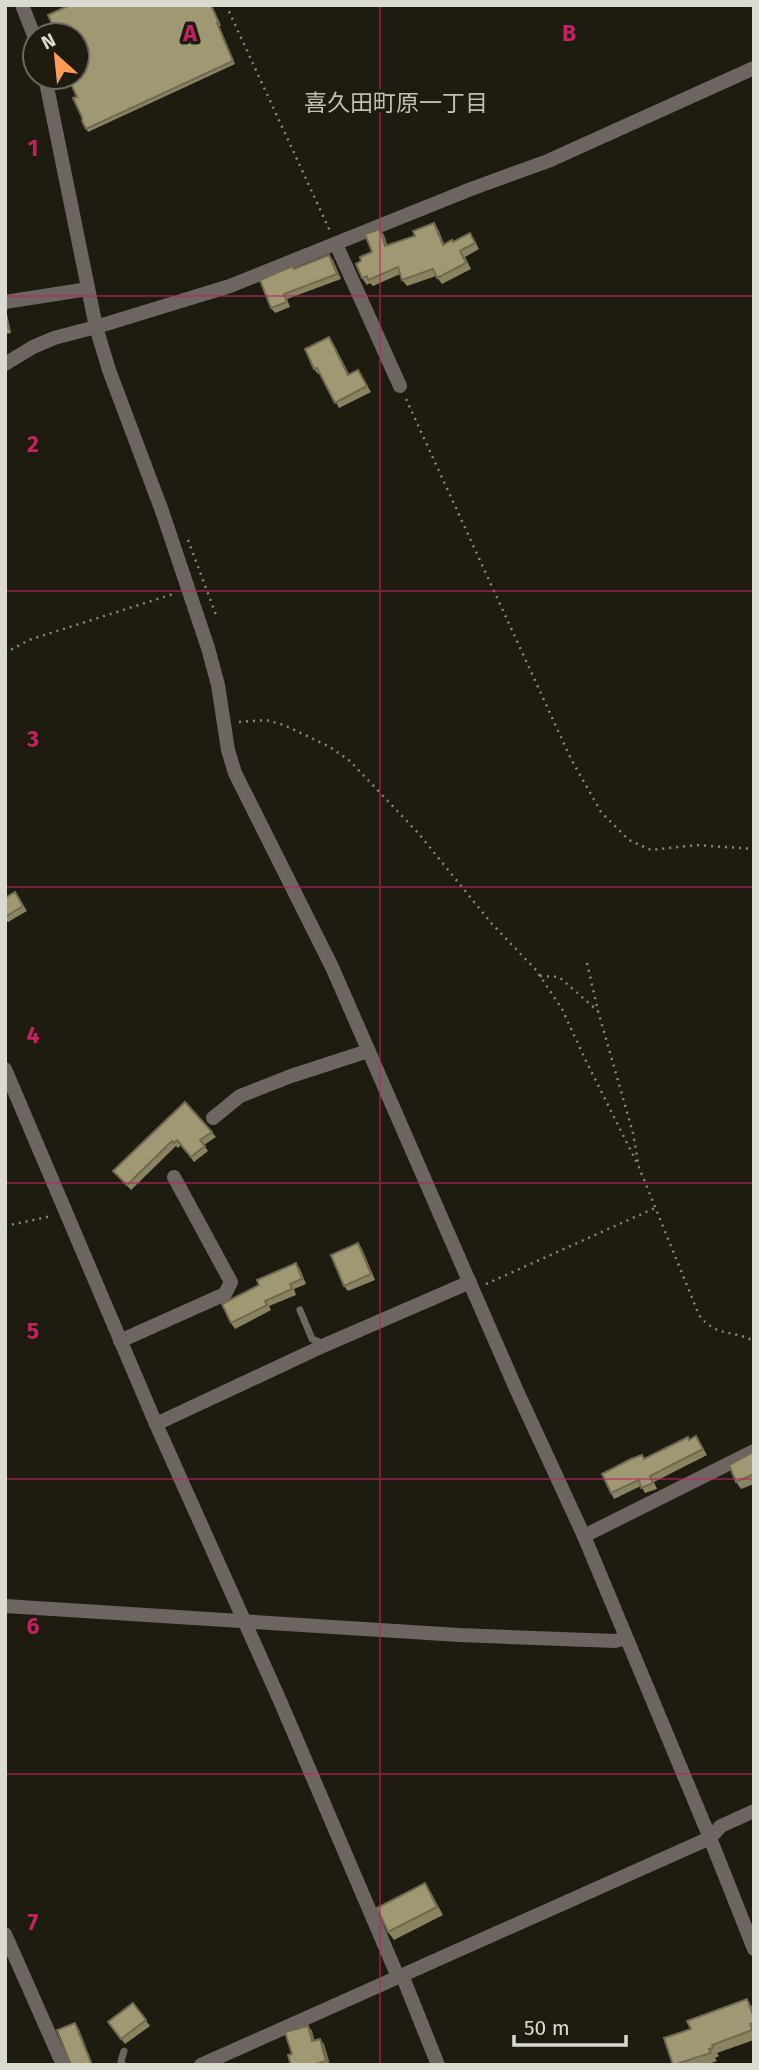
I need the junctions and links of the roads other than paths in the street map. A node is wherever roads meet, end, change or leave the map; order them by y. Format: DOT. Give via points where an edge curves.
graph roads {
  1 [pos="754,68"];
  2 [pos="48,91"];
  3 [pos="336,244"];
  4 [pos="88,289"];
  5 [pos="5,302"];
  6 [pos="96,327"];
  7 [pos="5,364"];
  8 [pos="400,386"];
  9 [pos="368,1051"];
  10 [pos="5,1069"];
  11 [pos="213,1118"];
  12 [pos="174,1177"];
  13 [pos="471,1286"];
  14 [pos="300,1310"];
  15 [pos="120,1341"];
  16 [pos="325,1345"];
  17 [pos="156,1424"];
  18 [pos="754,1451"];
  19 [pos="583,1536"];
  20 [pos="5,1606"];
  21 [pos="243,1622"];
  22 [pos="626,1638"];
  23 [pos="754,1811"];
  24 [pos="710,1838"];
  25 [pos="5,1934"];
  26 [pos="754,1949"];
  27 [pos="11,1961"];
  28 [pos="400,1976"];
  29 [pos="124,2051"];
  30 [pos="63,2065"];
  31 [pos="123,2065"];
  32 [pos="201,2065"];
  33 [pos="438,2065"];
  1 -- 3 [label="street" via="548,161"];
  2 -- 4 [label="street"];
  3 -- 6 [label="street" via="230,285"];
  3 -- 8 [label="street"];
  4 -- 5 [label="street"];
  4 -- 6 [label="street"];
  6 -- 7 [label="street" via="42,342"];
  6 -- 9 [label="street" via="218,685 235,773 332,967"];
  9 -- 11 [label="street" via="240,1096"];
  9 -- 13 [label="street"];
  10 -- 15 [label="street"];
  12 -- 15 [label="street" via="231,1282 225,1294"];
  13 -- 16 [label="street"];
  13 -- 19 [label="street"];
  14 -- 16 [label="lane" via="312,1339"];
  15 -- 17 [label="street"];
  16 -- 17 [label="street"];
  17 -- 21 [label="street"];
  18 -- 19 [label="street"];
  19 -- 22 [label="street"];
  20 -- 21 [label="street"];
  21 -- 22 [label="street" via="576,1640"];
  21 -- 28 [label="street"];
  22 -- 24 [label="street"];
  23 -- 24 [label="street" via="721,1826"];
  24 -- 26 [label="street"];
  24 -- 28 [label="street"];
  25 -- 27 [label="street"];
  27 -- 30 [label="street"];
  28 -- 32 [label="street"];
  28 -- 33 [label="street"];
  29 -- 31 [label="lane"];
}
